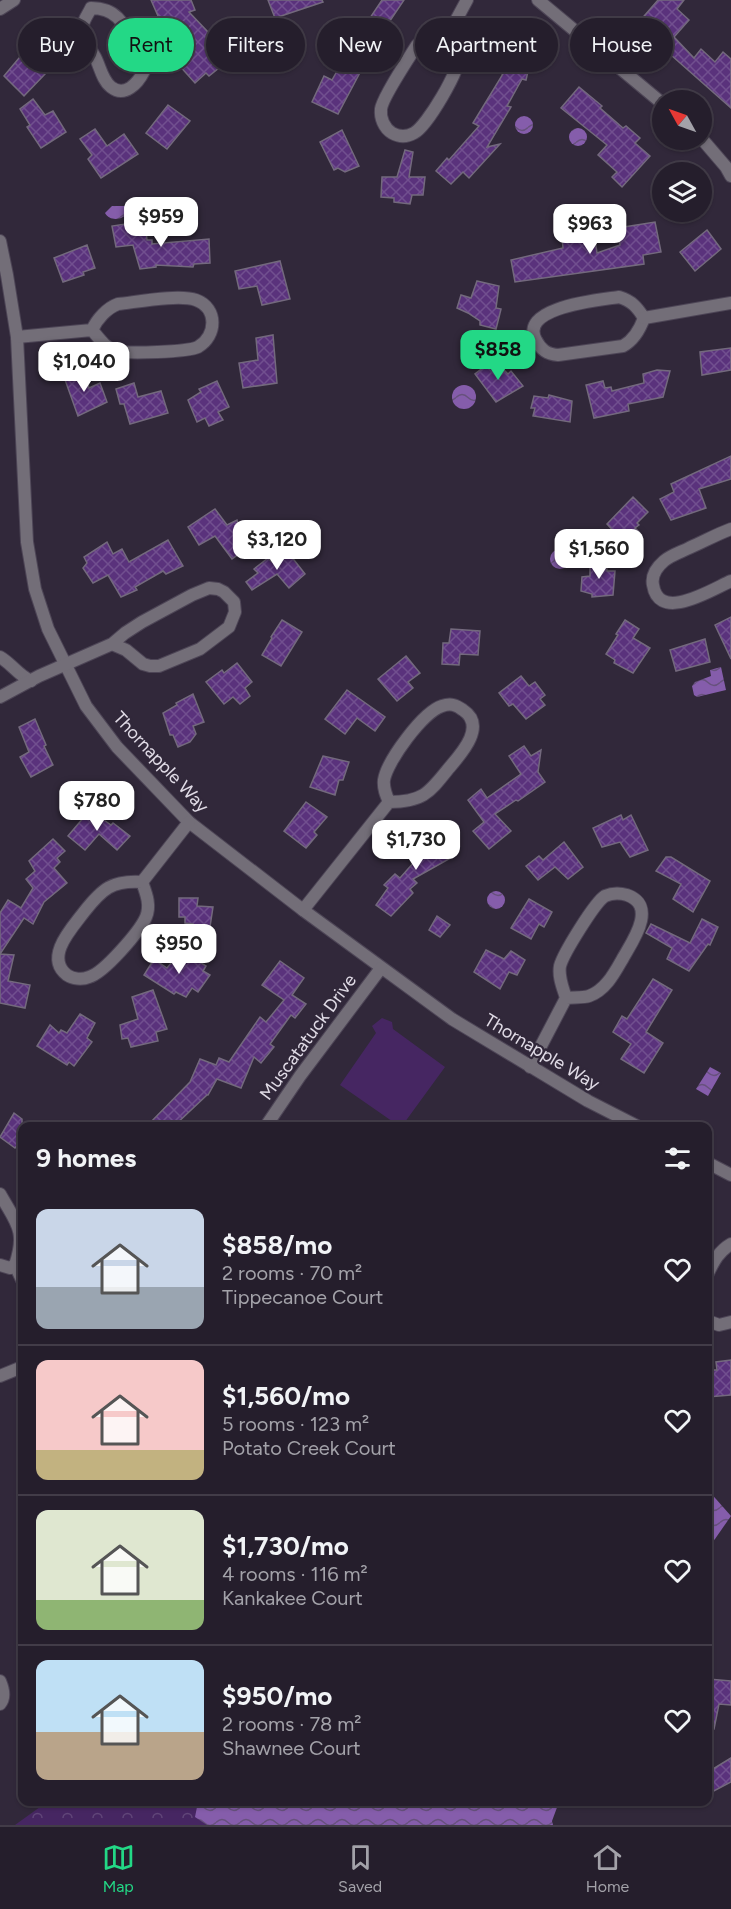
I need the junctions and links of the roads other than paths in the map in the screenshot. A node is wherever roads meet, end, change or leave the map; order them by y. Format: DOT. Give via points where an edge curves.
graph roads {
  1 [pos="14,0"];
  2 [pos="467,0"];
  3 [pos="538,0"];
  4 [pos="89,4"];
  5 [pos="0,9"];
  6 [pos="457,18"];
  7 [pos="448,35"];
  8 [pos="652,95"];
  9 [pos="711,150"];
  10 [pos="731,176"];
  11 [pos="0,242"];
  12 [pos="731,303"];
  13 [pos="644,318"];
  14 [pos="93,330"];
  15 [pos="17,337"];
  16 [pos="731,529"];
  17 [pos="731,581"];
  18 [pos="112,644"];
  19 [pos="0,657"];
  20 [pos="65,666"];
  21 [pos="31,681"];
  22 [pos="0,697"];
  23 [pos="389,802"];
  24 [pos="189,822"];
  25 [pos="142,882"];
  26 [pos="303,910"];
  27 [pos="381,968"];
  28 [pos="566,998"];
  29 [pos="530,1067"];
  30 [pos="269,1122"];
  31 [pos="630,1122"];
  32 [pos="712,1165"];
  33 [pos="731,1175"];
  34 [pos="0,1194"];
  35 [pos="18,1227"];
  36 [pos="731,1244"];
  37 [pos="18,1257"];
  38 [pos="0,1264"];
  39 [pos="15,1265"];
  40 [pos="712,1265"];
  41 [pos="18,1271"];
  42 [pos="712,1322"];
  43 [pos="731,1322"];
  44 [pos="18,1369"];
  45 [pos="0,1376"];
  46 [pos="0,1681"];
  47 [pos="0,1704"];
  1 -- 5 [label="street"];
  2 -- 6 [label="street"];
  3 -- 8 [label="street"];
  4 -- 4 [label="street" via="83,25 90,50 111,87 128,90 144,71 139,55 116,15"];
  7 -- 7 [label="street" via="436,34 417,45 386,97 381,115 393,133 414,133 433,111 458,66 460,55"];
  9 -- 10 [label="street"];
  11 -- 15 [label="street, Thornapple Way"];
  12 -- 13 [label="street"];
  13 -- 13 [label="street" via="637,306 619,297 545,314 537,320 533,335 549,354 623,346"];
  14 -- 14 [label="street" via="116,351 183,350 208,339 213,320 204,305 177,298 112,306"];
  14 -- 15 [label="street"];
  15 -- 20 [label="street, Thornapple Way" via="27,542 35,589"];
  16 -- 17 [label="street" via="665,560 653,573 652,581 656,594 673,604"];
  18 -- 18 [label="street" via="142,622 209,588 224,592 234,602 229,627 200,649 159,666 143,664"];
  18 -- 20 [label="street"];
  19 -- 21 [label="street"];
  20 -- 21 [label="street"];
  20 -- 24 [label="street, Thornapple Way" via="86,706 117,747"];
  21 -- 22 [label="street"];
  23 -- 23 [label="street" via="384,780 390,764 425,717 448,705 467,713 473,733 469,743 428,793 411,801"];
  23 -- 26 [label="street"];
  24 -- 25 [label="street"];
  24 -- 26 [label="street, Thornapple Way"];
  25 -- 25 [label="street" via="112,885 90,904 69,932 58,956 68,976 76,979 96,975 146,918 148,896"];
  26 -- 27 [label="street, Thornapple Way"];
  27 -- 29 [label="street, Thornapple Way" via="452,1019"];
  27 -- 30 [label="street, Muscatatuck Drive"];
  28 -- 28 [label="street" via="560,968 579,930 605,896 630,896 642,912 642,921 619,964 598,991"];
  28 -- 29 [label="street"];
  29 -- 31 [label="street, Thornapple Way"];
  32 -- 33 [label="street"];
  34 -- 35 [label="street"];
  36 -- 40 [label="street"];
  37 -- 39 [label="street"];
  38 -- 39 [label="street" via="10,1268"];
  39 -- 41 [label="street"];
  42 -- 43 [label="street"];
  44 -- 45 [label="street"];
  46 -- 47 [label="street" via="4,1690"];
}
